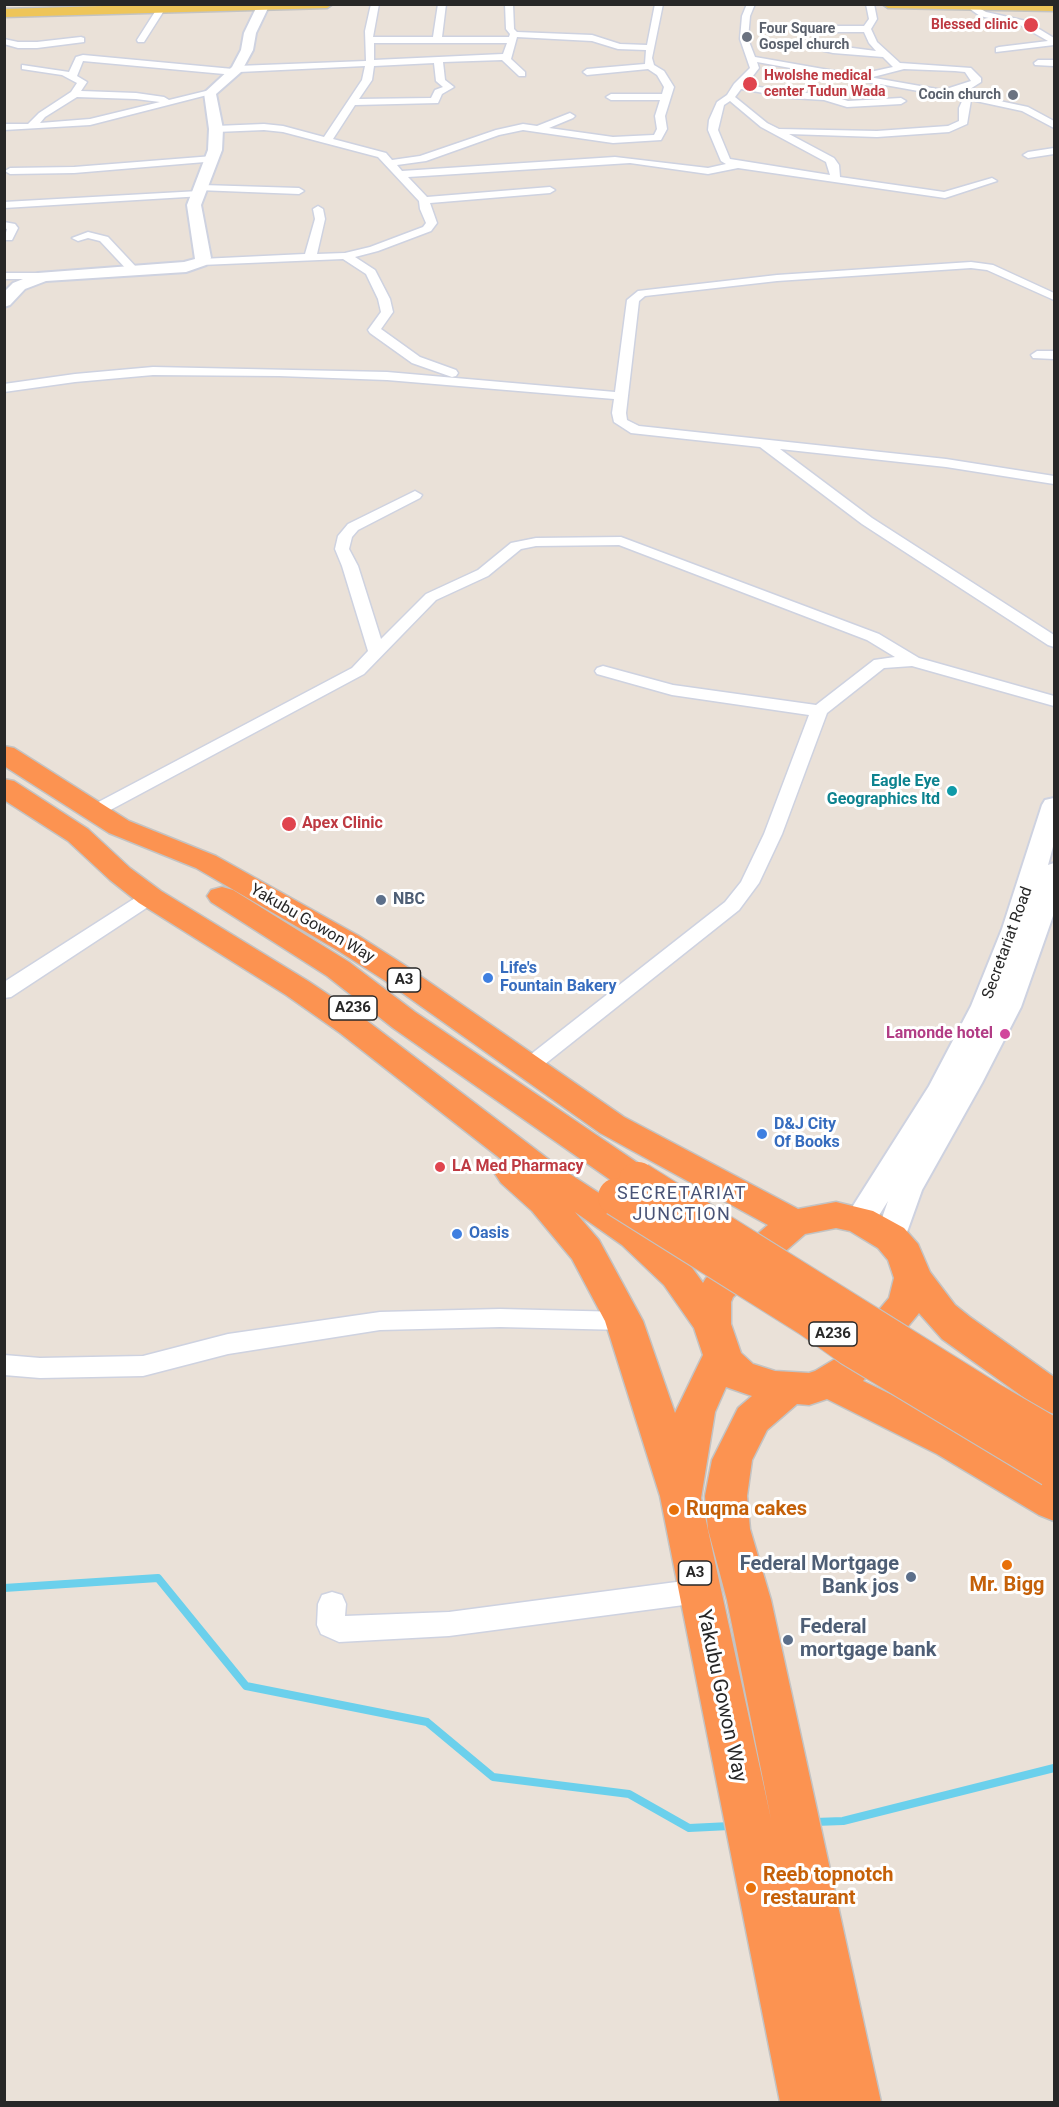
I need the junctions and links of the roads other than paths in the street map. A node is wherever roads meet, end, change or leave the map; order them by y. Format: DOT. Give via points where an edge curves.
graph roads {
  1 [pos="327,4"];
  2 [pos="375,4"];
  3 [pos="442,4"];
  4 [pos="510,4"];
  5 [pos="659,4"];
  6 [pos="751,4"];
  7 [pos="870,4"];
  8 [pos="888,4"];
  9 [pos="902,5"];
  10 [pos="967,5"];
  11 [pos="263,6"];
  12 [pos="1054,7"];
  13 [pos="161,9"];
  14 [pos="4,13"];
  15 [pos="820,29"];
  16 [pos="867,29"];
  17 [pos="513,37"];
  18 [pos="81,40"];
  19 [pos="141,40"];
  20 [pos="369,40"];
  21 [pos="437,40"];
  22 [pos="4,41"];
  23 [pos="1054,42"];
  24 [pos="798,44"];
  25 [pos="649,48"];
  26 [pos="999,50"];
  27 [pos="883,54"];
  28 [pos="506,57"];
  29 [pos="438,59"];
  30 [pos="753,59"];
  31 [pos="370,63"];
  32 [pos="1038,63"];
  33 [pos="1054,63"];
  34 [pos="650,66"];
  35 [pos="899,66"];
  36 [pos="25,67"];
  37 [pos="236,70"];
  38 [pos="586,72"];
  39 [pos="522,74"];
  40 [pos="72,76"];
  41 [pos="858,76"];
  42 [pos="737,86"];
  43 [pos="210,93"];
  44 [pos="944,93"];
  45 [pos="75,94"];
  46 [pos="611,97"];
  47 [pos="664,97"];
  48 [pos="730,97"];
  49 [pos="968,97"];
  50 [pos="901,101"];
  51 [pos="171,102"];
  52 [pos="354,102"];
  53 [pos="25,115"];
  54 [pos="42,115"];
  55 [pos="570,116"];
  56 [pos="1054,124"];
  57 [pos="4,127"];
  58 [pos="31,128"];
  59 [pos="540,128"];
  60 [pos="216,129"];
  61 [pos="778,131"];
  62 [pos="328,139"];
  63 [pos="1054,151"];
  64 [pos="1028,155"];
  65 [pos="213,159"];
  66 [pos="392,163"];
  67 [pos="738,165"];
  68 [pos="10,171"];
  69 [pos="400,174"];
  70 [pos="835,179"];
  71 [pos="992,181"];
  72 [pos="550,190"];
  73 [pos="201,191"];
  74 [pos="299,191"];
  75 [pos="424,200"];
  76 [pos="4,205"];
  77 [pos="318,209"];
  78 [pos="4,225"];
  79 [pos="8,238"];
  80 [pos="78,238"];
  81 [pos="345,256"];
  82 [pos="310,258"];
  83 [pos="201,262"];
  84 [pos="134,271"];
  85 [pos="4,276"];
  86 [pos="44,276"];
  87 [pos="7,295"];
  88 [pos="1054,297"];
  89 [pos="1037,355"];
  90 [pos="1054,355"];
  91 [pos="499,385"];
  92 [pos="4,388"];
  93 [pos="620,396"];
  94 [pos="764,445"];
  95 [pos="1054,480"];
  96 [pos="415,495"];
  97 [pos="1054,642"];
  98 [pos="377,653"];
  99 [pos="913,661"];
  100 [pos="603,671"];
  101 [pos="1054,701"];
  102 [pos="819,711"];
  103 [pos="4,754"];
  104 [pos="4,786"];
  105 [pos="1054,805"];
  106 [pos="97,824"];
  107 [pos="1048,867"];
  108 [pos="150,897"];
  109 [pos="213,936"];
  110 [pos="4,992"];
  111 [pos="528,1067"];
  112 [pos="628,1189"];
  113 [pos="882,1215"];
  114 [pos="794,1223"];
  115 [pos="913,1278"];
  116 [pos="624,1321"];
  117 [pos="717,1339"];
  118 [pos="4,1365"];
  119 [pos="809,1385"];
  120 [pos="1054,1398"];
  121 [pos="1054,1470"];
  122 [pos="680,1498"];
  123 [pos="699,1591"];
  124 [pos="332,1604"];
  125 [pos="807,2103"];
  126 [pos="855,2103"];
  1 -- 11 [label="main road"];
  2 -- 20 [label="street"];
  3 -- 21 [label="street"];
  4 -- 17 [label="street"];
  5 -- 25 [label="street"];
  6 -- 30 [label="street" via="744,39"];
  7 -- 16 [label="street" via="873,19"];
  8 -- 9 [label="main road"];
  9 -- 10 [label="main road"];
  10 -- 12 [label="main road"];
  10 -- 23 [label="street" via="983,14 1023,23"];
  11 -- 13 [label="main road"];
  11 -- 37 [label="street"];
  13 -- 14 [label="main road"];
  13 -- 19 [label="street"];
  15 -- 16 [label="street"];
  16 -- 27 [label="street"];
  17 -- 21 [label="street"];
  17 -- 25 [label="street" via="592,38 618,46"];
  17 -- 28 [label="street"];
  18 -- 22 [label="street" via="16,48"];
  20 -- 21 [label="street"];
  20 -- 31 [label="street"];
  23 -- 26 [label="street"];
  24 -- 27 [label="street"];
  25 -- 34 [label="street"];
  27 -- 35 [label="street"];
  28 -- 29 [label="street"];
  28 -- 39 [label="street"];
  29 -- 31 [label="street"];
  29 -- 52 [label="street" via="441,81 449,87 438,92 435,101"];
  30 -- 41 [label="street"];
  30 -- 42 [label="street" via="755,68"];
  31 -- 37 [label="street"];
  31 -- 52 [label="street" via="368,80"];
  32 -- 33 [label="street"];
  34 -- 38 [label="street"];
  34 -- 47 [label="street" via="669,87"];
  35 -- 41 [label="street"];
  35 -- 44 [label="street" via="968,70 976,78 966,87"];
  36 -- 40 [label="street"];
  37 -- 40 [label="street" via="88,58 79,59"];
  37 -- 43 [label="street"];
  40 -- 45 [label="street" via="82,85"];
  41 -- 44 [label="street"];
  42 -- 48 [label="street"];
  42 -- 50 [label="street" via="825,97 847,104"];
  43 -- 51 [label="street"];
  43 -- 60 [label="street"];
  44 -- 49 [label="street"];
  45 -- 51 [label="street" via="136,96"];
  45 -- 54 [label="street"];
  46 -- 47 [label="street"];
  47 -- 59 [label="street" via="658,138 613,140"];
  48 -- 61 [label="street"];
  48 -- 67 [label="street" via="720,104 712,130 726,160"];
  49 -- 56 [label="street" via="1025,109"];
  49 -- 61 [label="street" via="964,122 933,132"];
  51 -- 58 [label="street" via="90,122"];
  52 -- 62 [label="street"];
  53 -- 54 [label="street"];
  54 -- 58 [label="street"];
  55 -- 59 [label="street"];
  57 -- 58 [label="street"];
  59 -- 66 [label="street" via="515,128 422,159"];
  60 -- 62 [label="street" via="264,127"];
  60 -- 65 [label="street"];
  61 -- 70 [label="street" via="830,160"];
  62 -- 66 [label="street" via="382,154"];
  63 -- 64 [label="street"];
  65 -- 68 [label="street"];
  65 -- 73 [label="street"];
  66 -- 69 [label="street"];
  67 -- 69 [label="street" via="708,171 615,160"];
  67 -- 70 [label="street"];
  69 -- 75 [label="street"];
  70 -- 71 [label="street" via="945,195"];
  72 -- 75 [label="street"];
  73 -- 74 [label="street"];
  73 -- 76 [label="street"];
  73 -- 83 [label="street" via="194,213"];
  75 -- 81 [label="street" via="431,226"];
  77 -- 82 [label="street" via="321,219"];
  78 -- 79 [label="street" via="13,228"];
  80 -- 84 [label="street" via="88,235 104,239"];
  81 -- 82 [label="street"];
  81 -- 91 [label="street" via="370,272 384,299 387,312 374,330 416,360"];
  82 -- 83 [label="street"];
  83 -- 84 [label="street"];
  84 -- 86 [label="street"];
  85 -- 86 [label="street"];
  86 -- 87 [label="street"];
  88 -- 93 [label="street" via="989,267 971,265 777,278 642,293 633,300"];
  89 -- 90 [label="street"];
  91 -- 92 [label="street" via="387,375 153,372"];
  91 -- 93 [label="street"];
  93 -- 94 [label="street" via="621,422 636,430"];
  94 -- 95 [label="street" via="946,463"];
  94 -- 97 [label="street" via="867,521"];
  96 -- 98 [label="street" via="353,527 343,543"];
  98 -- 99 [label="street" via="431,597 483,573 516,546 611,541 873,637"];
  98 -- 106 [label="street" via="358,671"];
  99 -- 101 [label="street"];
  99 -- 102 [label="street" via="880,663"];
  100 -- 102 [label="street" via="672,690"];
  102 -- 111 [label="street" via="772,834 750,883 732,906"];
  103 -- 106 [label="highway, Yakubu Gowon Way / A3"];
  104 -- 106 [label="highway, Yakubu Gowon Way / A3"];
  105 -- 107 [label="street, Secretariat Road"];
  106 -- 108 [label="highway, Yakubu Gowon Way / A3" via="120,874"];
  106 -- 111 [label="highway, Yakubu Gowon Way / A3" via="206,862 348,943"];
  106 -- 112 [label="highway, A236" via="338,969"];
  106 -- 112 [label="highway, A236" via="150,872 358,1011 531,1140"];
  107 -- 113 [label="street, Secretariat Road" via="1023,970 1007,1006 968,1083"];
  108 -- 109 [label="highway, Yakubu Gowon Way / A3"];
  108 -- 110 [label="street"];
  109 -- 116 [label="highway" via="326,1029 478,1143 545,1202 586,1250"];
  109 -- 117 [label="highway, Yakubu Gowon Way / A3" via="351,1025 544,1174 635,1234 677,1275"];
  111 -- 114 [label="highway, Yakubu Gowon Way / A3" via="612,1125"];
  112 -- 121 [label="highway, A236, bridge" via="859,1352"];
  113 -- 114 [label="highway" via="836,1215"];
  113 -- 115 [label="highway" via="905,1254"];
  114 -- 117 [label="highway" via="719,1288 712,1302"];
  115 -- 119 [label="highway" via="906,1303 854,1367"];
  115 -- 120 [label="highway" via="956,1328"];
  116 -- 118 [label="street" via="380,1321 228,1344 143,1366"];
  116 -- 122 [label="highway"];
  117 -- 119 [label="highway" via="730,1369 740,1376 775,1387"];
  117 -- 122 [label="highway, Yakubu Gowon Way / A3" via="695,1412"];
  119 -- 121 [label="highway, A236" via="951,1442"];
  119 -- 126 [label="highway" via="752,1419 732,1460 726,1496 729,1529 749,1600 791,1790"];
  122 -- 123 [label="highway, Yakubu Gowon Way / A3"];
  123 -- 124 [label="street" via="449,1624 339,1629 331,1625"];
  123 -- 125 [label="highway, Yakubu Gowon Way / A3"];
}
